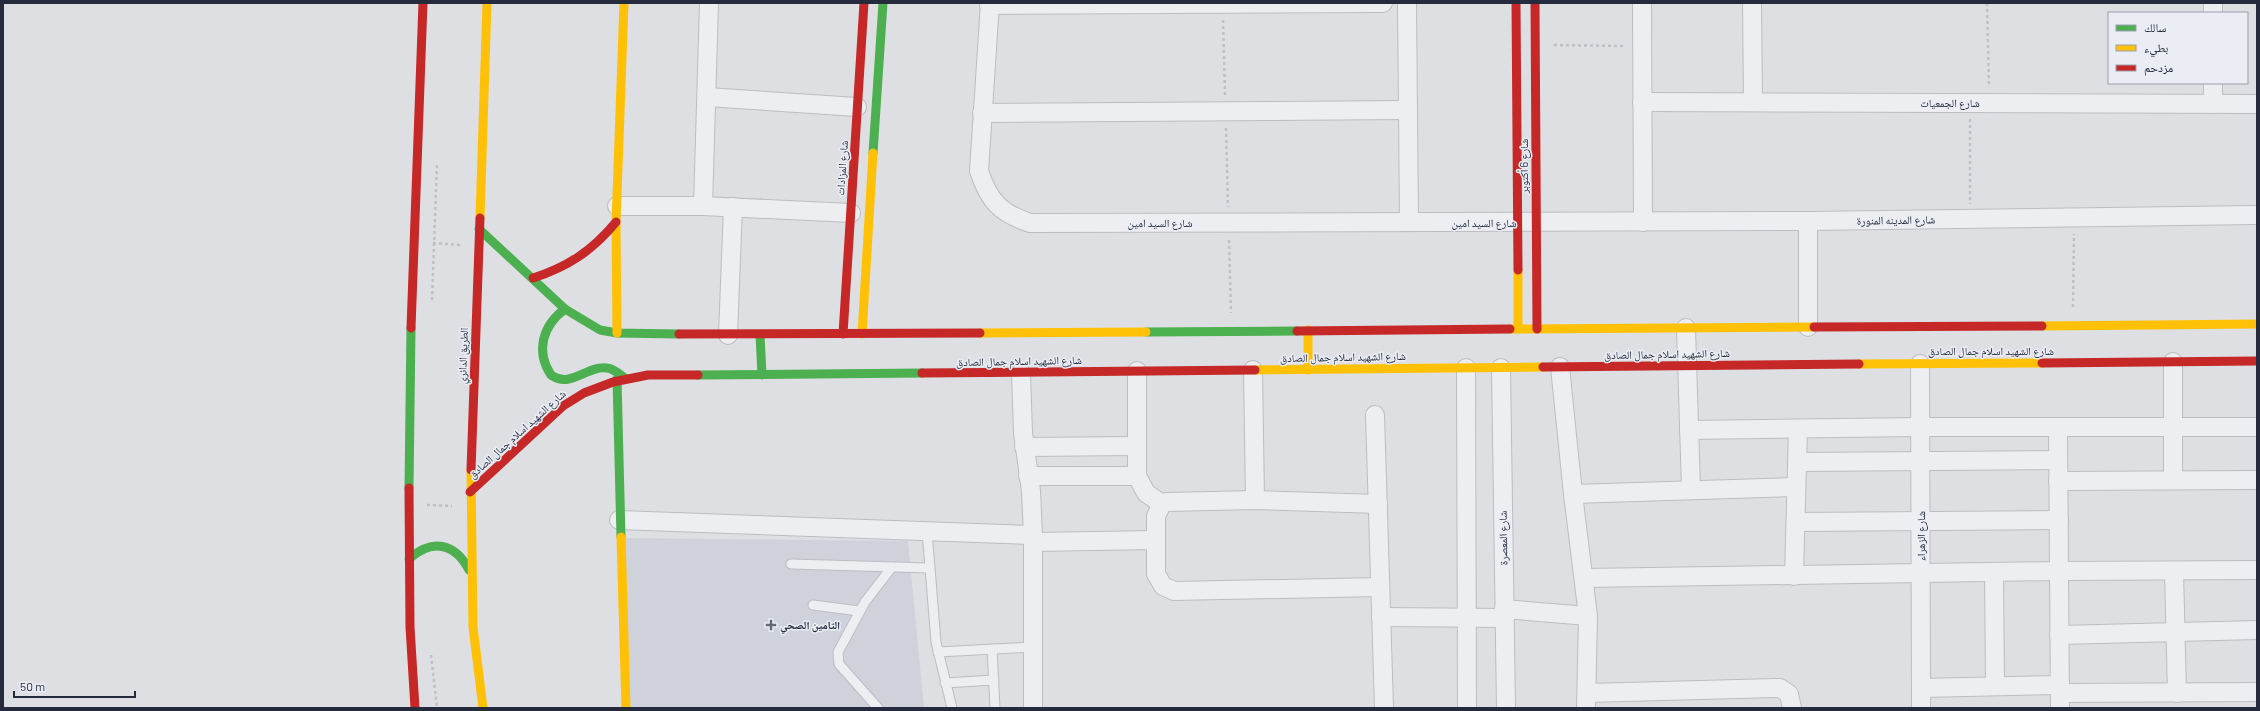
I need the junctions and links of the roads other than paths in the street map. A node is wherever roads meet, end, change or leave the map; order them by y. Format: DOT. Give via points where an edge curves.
graph roads {
  1 [pos="423,3"];
  2 [pos="487,3"];
  3 [pos="624,3"];
  4 [pos="709,3"];
  5 [pos="864,3"];
  6 [pos="883,3"];
  7 [pos="1383,3"];
  8 [pos="1407,3"];
  9 [pos="1516,3"];
  10 [pos="1535,3"];
  11 [pos="1642,3"];
  12 [pos="1752,3"];
  13 [pos="989,4"];
  14 [pos="1104,4"];
  15 [pos="1223,4"];
  16 [pos="2213,84"];
  17 [pos="706,97"];
  18 [pos="1642,102"];
  19 [pos="1753,102"];
  20 [pos="2213,104"];
  21 [pos="2257,104"];
  22 [pos="858,107"];
  23 [pos="1408,110"];
  24 [pos="982,113"];
  25 [pos="703,206"];
  26 [pos="732,207"];
  27 [pos="851,213"];
  28 [pos="617,214"];
  29 [pos="2257,215"];
  30 [pos="1808,221"];
  31 [pos="1409,222"];
  32 [pos="1643,222"];
  33 [pos="1518,223"];
  34 [pos="1536,223"];
  35 [pos="479,229"];
  36 [pos="533,278"];
  37 [pos="566,309"];
  38 [pos="2257,324"];
  39 [pos="1808,327"];
  40 [pos="1686,328"];
  41 [pos="1518,329"];
  42 [pos="1537,329"];
  43 [pos="1308,330"];
  44 [pos="617,333"];
  45 [pos="843,334"];
  46 [pos="862,334"];
  47 [pos="728,335"];
  48 [pos="760,335"];
  49 [pos="2257,361"];
  50 [pos="2173,362"];
  51 [pos="1920,364"];
  52 [pos="1687,366"];
  53 [pos="1560,367"];
  54 [pos="1466,368"];
  55 [pos="1501,368"];
  56 [pos="1253,370"];
  57 [pos="1308,370"];
  58 [pos="1137,371"];
  59 [pos="1021,373"];
  60 [pos="762,375"];
  61 [pos="621,379"];
  62 [pos="1375,414"];
  63 [pos="1920,427"];
  64 [pos="2058,427"];
  65 [pos="2173,427"];
  66 [pos="2257,427"];
  67 [pos="1798,429"];
  68 [pos="1689,430"];
  69 [pos="1136,446"];
  70 [pos="1024,447"];
  71 [pos="2058,460"];
  72 [pos="1920,461"];
  73 [pos="1798,462"];
  74 [pos="1028,476"];
  75 [pos="1137,476"];
  76 [pos="2173,480"];
  77 [pos="2257,480"];
  78 [pos="2058,481"];
  79 [pos="1796,487"];
  80 [pos="1691,489"];
  81 [pos="470,492"];
  82 [pos="1572,494"];
  83 [pos="1255,500"];
  84 [pos="1162,504"];
  85 [pos="1378,504"];
  86 [pos="619,520"];
  87 [pos="2059,520"];
  88 [pos="1921,521"];
  89 [pos="1796,522"];
  90 [pos="927,531"];
  91 [pos="1033,539"];
  92 [pos="1156,540"];
  93 [pos="409,559"];
  94 [pos="791,564"];
  95 [pos="892,567"];
  96 [pos="929,568"];
  97 [pos="470,570"];
  98 [pos="2257,570"];
  99 [pos="2059,571"];
  100 [pos="2174,571"];
  101 [pos="1994,572"];
  102 [pos="1921,573"];
  103 [pos="1794,576"];
  104 [pos="1584,578"];
  105 [pos="1380,587"];
  106 [pos="813,605"];
  107 [pos="859,611"];
  108 [pos="1504,613"];
  109 [pos="1588,616"];
  110 [pos="1381,617"];
  111 [pos="1466,617"];
  112 [pos="2257,630"];
  113 [pos="2176,632"];
  114 [pos="2060,635"];
  115 [pos="1033,647"];
  116 [pos="992,649"];
  117 [pos="938,652"];
  118 [pos="994,680"];
  119 [pos="945,683"];
  120 [pos="1995,686"];
  121 [pos="1921,688"];
  122 [pos="2257,692"];
  123 [pos="2177,693"];
  124 [pos="2060,695"];
  125 [pos="1587,701"];
  126 [pos="415,708"];
  127 [pos="484,708"];
  128 [pos="626,708"];
  129 [pos="878,708"];
  130 [pos="952,708"];
  131 [pos="995,708"];
  132 [pos="1033,708"];
  133 [pos="1384,708"];
  134 [pos="1467,708"];
  135 [pos="1506,708"];
  136 [pos="1792,708"];
  137 [pos="1921,708"];
  1 -- 93 [label="street" via="408,407"];
  2 -- 35 [label="street, الطريق الدائري"];
  3 -- 28 [label="street"];
  4 -- 17 [label="street"];
  5 -- 22 [label="street, شارع المزادات"];
  6 -- 46 [label="street"];
  7 -- 15 [label="street"];
  8 -- 23 [label="street"];
  9 -- 33 [label="street, شارع 6 أكتوبر"];
  10 -- 34 [label="street, شارع 6 أكتوبر"];
  11 -- 18 [label="street"];
  12 -- 19 [label="street"];
  13 -- 14 [label="street"];
  13 -- 24 [label="street, شارع السيد امين"];
  14 -- 15 [label="street"];
  16 -- 20 [label="street"];
  17 -- 22 [label="street"];
  17 -- 25 [label="street"];
  18 -- 19 [label="street, شارع الجمعيات"];
  18 -- 32 [label="street"];
  19 -- 20 [label="street, شارع الجمعيات"];
  20 -- 21 [label="street, شارع الجمعيات"];
  22 -- 27 [label="street, شارع المزادات"];
  23 -- 24 [label="street"];
  23 -- 31 [label="street"];
  24 -- 31 [label="street, شارع السيد امين" via="979,171 985,190 992,200 1012,217 1030,223"];
  25 -- 26 [label="street"];
  25 -- 28 [label="street"];
  26 -- 27 [label="street"];
  26 -- 47 [label="street"];
  27 -- 45 [label="street, شارع المزادات"];
  28 -- 36 [label="street" via="604,239 589,253 572,264"];
  28 -- 44 [label="street"];
  29 -- 30 [label="street, شارع المدينه المنورة"];
  30 -- 32 [label="street, شارع المدينه المنورة"];
  30 -- 39 [label="street"];
  31 -- 33 [label="street, شارع السيد امين"];
  32 -- 34 [label="street, شارع المدينه المنورة"];
  33 -- 34 [label="street, شارع السيد امين"];
  33 -- 41 [label="street, شارع 6 أكتوبر"];
  34 -- 42 [label="street, شارع 6 أكتوبر"];
  35 -- 36 [label="street"];
  35 -- 81 [label="street, الطريق الدائري"];
  36 -- 37 [label="street"];
  37 -- 44 [label="street" via="600,330"];
  37 -- 61 [label="street" via="552,319 542,341 544,359 552,375 565,380 593,369 604,368 612,369"];
  38 -- 39 [label="street"];
  39 -- 40 [label="street"];
  40 -- 42 [label="street"];
  40 -- 52 [label="street"];
  41 -- 42 [label="street"];
  41 -- 43 [label="street"];
  43 -- 46 [label="street"];
  43 -- 57 [label="street"];
  44 -- 47 [label="street"];
  45 -- 46 [label="street"];
  45 -- 48 [label="street"];
  47 -- 48 [label="street"];
  48 -- 60 [label="street"];
  49 -- 50 [label="street, شارع الشهيد اسلام جمال الصادق"];
  50 -- 51 [label="street, شارع الشهيد اسلام جمال الصادق"];
  50 -- 65 [label="street"];
  51 -- 52 [label="street, شارع الشهيد اسلام جمال الصادق"];
  51 -- 63 [label="street, شارع الزهراء"];
  52 -- 53 [label="street, شارع الشهيد اسلام جمال الصادق"];
  52 -- 68 [label="street"];
  53 -- 55 [label="street, شارع الشهيد اسلام جمال الصادق"];
  53 -- 82 [label="street"];
  54 -- 55 [label="street, شارع الشهيد اسلام جمال الصادق"];
  54 -- 57 [label="street, شارع الشهيد اسلام جمال الصادق"];
  54 -- 111 [label="street"];
  55 -- 108 [label="street, شارع المعصرة"];
  56 -- 57 [label="street, شارع الشهيد اسلام جمال الصادق"];
  56 -- 58 [label="street, شارع الشهيد اسلام جمال الصادق"];
  56 -- 83 [label="street"];
  58 -- 59 [label="street, شارع الشهيد اسلام جمال الصادق"];
  58 -- 69 [label="street"];
  59 -- 60 [label="street, شارع الشهيد اسلام جمال الصادق"];
  59 -- 70 [label="street"];
  60 -- 61 [label="street, شارع الشهيد اسلام جمال الصادق" via="670,374"];
  61 -- 81 [label="street, شارع الشهيد اسلام جمال الصادق" via="589,389 563,406"];
  61 -- 86 [label="street"];
  62 -- 85 [label="street"];
  63 -- 64 [label="street"];
  63 -- 67 [label="street"];
  63 -- 72 [label="street, شارع الزهراء"];
  64 -- 65 [label="street"];
  64 -- 71 [label="street"];
  65 -- 66 [label="street"];
  65 -- 76 [label="street"];
  67 -- 68 [label="street"];
  67 -- 73 [label="street"];
  68 -- 80 [label="street"];
  69 -- 70 [label="street"];
  69 -- 75 [label="street"];
  70 -- 74 [label="street"];
  71 -- 72 [label="street"];
  71 -- 78 [label="street"];
  72 -- 73 [label="street"];
  72 -- 88 [label="street, شارع الزهراء"];
  73 -- 79 [label="street"];
  74 -- 75 [label="street"];
  74 -- 91 [label="street"];
  75 -- 84 [label="street" via="1146,493"];
  76 -- 77 [label="street"];
  76 -- 78 [label="street"];
  78 -- 87 [label="street"];
  79 -- 80 [label="street"];
  79 -- 89 [label="street"];
  80 -- 82 [label="street"];
  81 -- 97 [label="street, الطريق الدائري"];
  82 -- 104 [label="street"];
  83 -- 84 [label="street" via="1173,501"];
  83 -- 85 [label="street"];
  84 -- 92 [label="street" via="1156,516"];
  85 -- 105 [label="street"];
  86 -- 90 [label="street"];
  86 -- 128 [label="street"];
  87 -- 88 [label="street"];
  87 -- 99 [label="street"];
  88 -- 89 [label="street"];
  88 -- 102 [label="street, شارع الزهراء"];
  89 -- 103 [label="street"];
  90 -- 91 [label="street"];
  90 -- 96 [label="lane"];
  91 -- 92 [label="street"];
  91 -- 115 [label="street"];
  92 -- 105 [label="street" via="1156,574 1163,586 1174,591"];
  93 -- 97 [label="street" via="425,547 444,546 462,556"];
  93 -- 126 [label="street"];
  94 -- 95 [label="lane"];
  95 -- 96 [label="lane"];
  95 -- 107 [label="lane"];
  96 -- 117 [label="lane"];
  97 -- 127 [label="street, الطريق الدائري" via="479,689"];
  98 -- 100 [label="street"];
  99 -- 100 [label="street"];
  99 -- 101 [label="street"];
  99 -- 114 [label="street"];
  100 -- 113 [label="street"];
  101 -- 102 [label="street"];
  101 -- 120 [label="street"];
  102 -- 103 [label="street"];
  102 -- 121 [label="street, شارع الزهراء"];
  103 -- 104 [label="street"];
  104 -- 109 [label="street"];
  105 -- 110 [label="street"];
  106 -- 107 [label="lane"];
  107 -- 129 [label="lane" via="838,652 838,664"];
  108 -- 109 [label="street"];
  108 -- 111 [label="street"];
  108 -- 135 [label="street, شارع المعصرة"];
  109 -- 125 [label="street"];
  110 -- 111 [label="street"];
  110 -- 133 [label="street"];
  111 -- 134 [label="street"];
  112 -- 113 [label="street"];
  113 -- 114 [label="street"];
  113 -- 123 [label="street"];
  114 -- 124 [label="street"];
  115 -- 116 [label="lane"];
  115 -- 132 [label="street"];
  116 -- 117 [label="lane"];
  116 -- 118 [label="lane"];
  117 -- 119 [label="lane"];
  118 -- 119 [label="lane"];
  118 -- 131 [label="lane"];
  119 -- 130 [label="lane"];
  120 -- 121 [label="street"];
  120 -- 124 [label="street"];
  121 -- 137 [label="street, شارع الزهراء"];
  122 -- 123 [label="street"];
  123 -- 124 [label="street"];
  125 -- 136 [label="street" via="1780,688 1789,694"];
}
